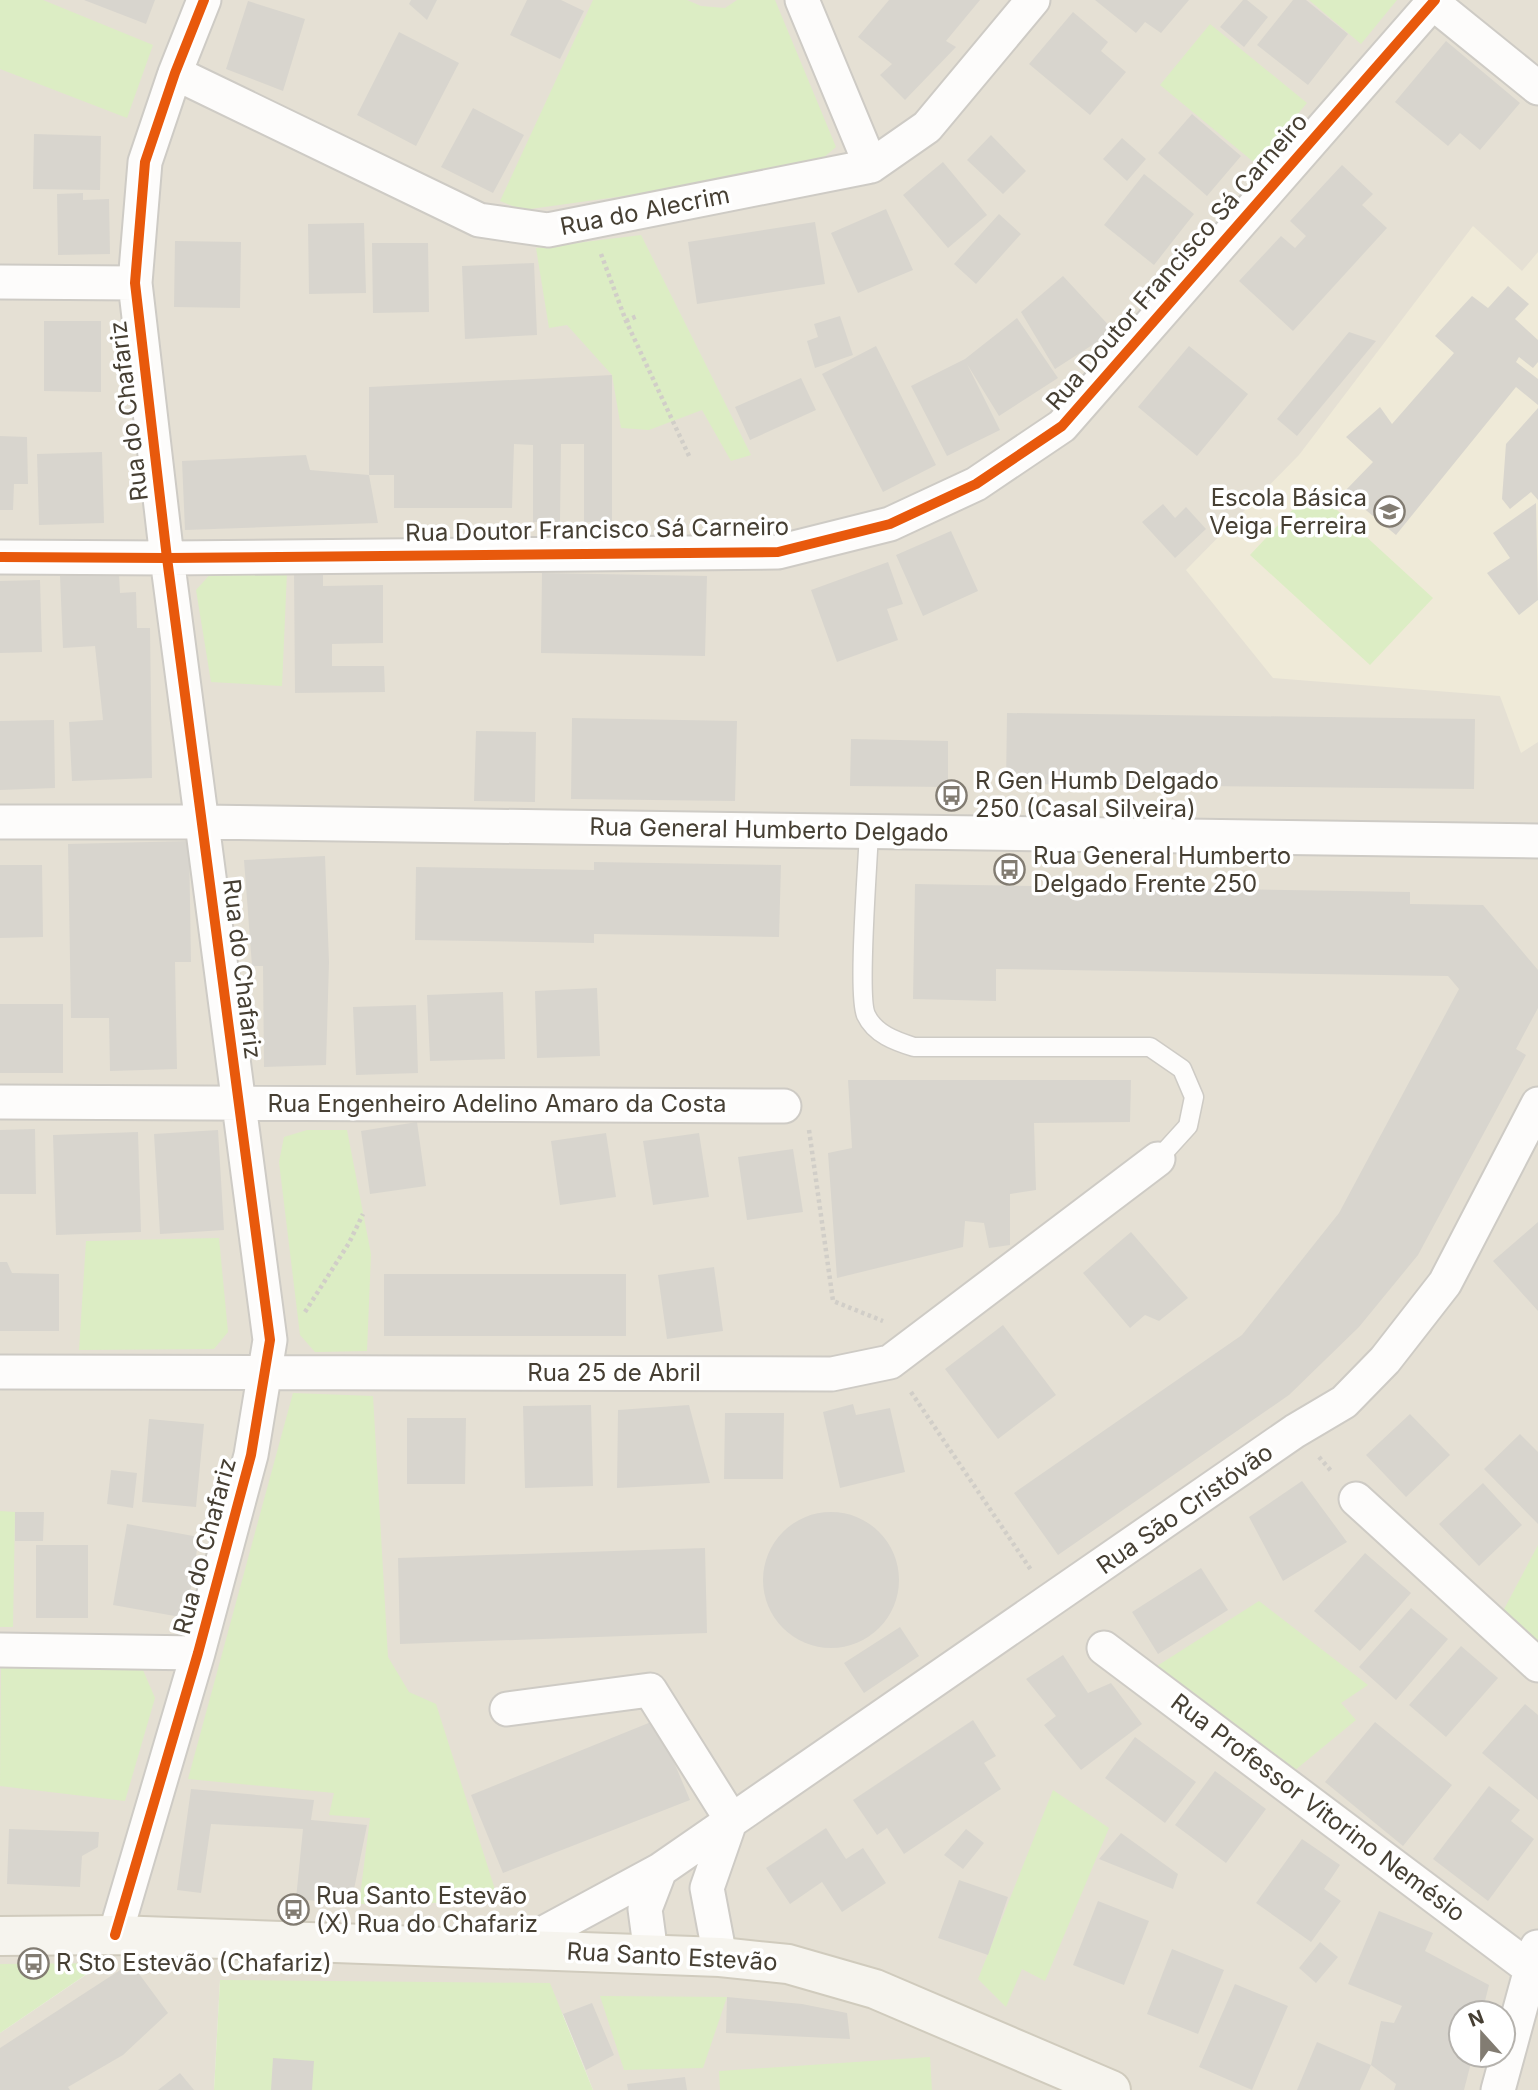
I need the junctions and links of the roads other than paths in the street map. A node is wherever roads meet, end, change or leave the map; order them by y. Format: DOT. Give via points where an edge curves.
graph roads {
  1 [pos="204,0"];
  2 [pos="802,0"];
  3 [pos="1033,0"];
  4 [pos="1434,1"];
  5 [pos="175,72"];
  6 [pos="1538,88"];
  7 [pos="871,166"];
  8 [pos="0,282"];
  9 [pos="135,283"];
  10 [pos="0,556"];
  11 [pos="167,558"];
  12 [pos="0,822"];
  13 [pos="202,822"];
  14 [pos="869,831"];
  15 [pos="1538,841"];
  16 [pos="0,1102"];
  17 [pos="238,1103"];
  18 [pos="1538,1104"];
  19 [pos="784,1106"];
  20 [pos="1158,1158"];
  21 [pos="0,1372"];
  22 [pos="267,1373"];
  23 [pos="1356,1499"];
  24 [pos="1104,1648"];
  25 [pos="0,1650"];
  26 [pos="198,1653"];
  27 [pos="1538,1665"];
  28 [pos="507,1709"];
  29 [pos="731,1819"];
  30 [pos="660,1870"];
  31 [pos="115,1935"];
  32 [pos="0,1936"];
  33 [pos="514,1950"];
  34 [pos="651,1954"];
  35 [pos="720,1957"];
  36 [pos="1535,1957"];
  37 [pos="1111,2090"];
  38 [pos="1498,2090"];
  1 -- 5 [label="street, Rua do Chafariz"];
  2 -- 7 [label="street"];
  3 -- 7 [label="street, Rua do Alecrim" via="927,127"];
  4 -- 6 [label="street"];
  4 -- 11 [label="street, Rua Doutor Francisco Sá Carneiro" via="1062,426 976,484 890,524 778,552"];
  5 -- 7 [label="street, Rua do Alecrim" via="479,220 548,230"];
  5 -- 9 [label="street, Rua do Chafariz" via="145,162"];
  8 -- 9 [label="street"];
  9 -- 11 [label="street, Rua do Chafariz"];
  10 -- 11 [label="street, Rua Doutor Francisco Sá Carneiro"];
  11 -- 13 [label="street, Rua do Chafariz"];
  12 -- 13 [label="street, Rua General Humberto Delgado"];
  13 -- 14 [label="street, Rua General Humberto Delgado"];
  13 -- 17 [label="street, Rua do Chafariz"];
  14 -- 15 [label="street, Rua General Humberto Delgado"];
  14 -- 20 [label="lane" via="864,984 866,1014 873,1023 888,1039 914,1047 1150,1047 1182,1069 1194,1097 1188,1126"];
  16 -- 17 [label="street, Rua Engenheiro Adelino Amaro da Costa"];
  17 -- 19 [label="street, Rua Engenheiro Adelino Amaro da Costa"];
  17 -- 22 [label="street, Rua do Chafariz" via="270,1340"];
  18 -- 29 [label="street, Rua São Cristóvão" via="1445,1283 1385,1360 1344,1402 1295,1431 1053,1602"];
  20 -- 22 [label="street, Rua 25 de Abril" via="890,1362 832,1374"];
  21 -- 22 [label="street, Rua 25 de Abril"];
  22 -- 26 [label="street, Rua do Chafariz" via="251,1455"];
  23 -- 27 [label="street"];
  24 -- 36 [label="street, Rua Professor Vitorino Nemésio"];
  25 -- 26 [label="street"];
  26 -- 31 [label="street, Rua do Chafariz"];
  28 -- 29 [label="street" via="650,1690"];
  29 -- 30 [label="street, Rua São Cristóvão"];
  29 -- 35 [label="street" via="707,1888"];
  30 -- 33 [label="street, Rua São Cristóvão"];
  30 -- 34 [label="street" via="645,1909"];
  31 -- 32 [label="street, Rua Santo Estevão"];
  31 -- 33 [label="street, Rua Santo Estevão"];
  33 -- 34 [label="street, Rua Santo Estevão"];
  34 -- 35 [label="street, Rua Santo Estevão"];
  35 -- 37 [label="street, Rua Santo Estevão" via="788,1964 875,1989"];
  36 -- 38 [label="street"];
}
